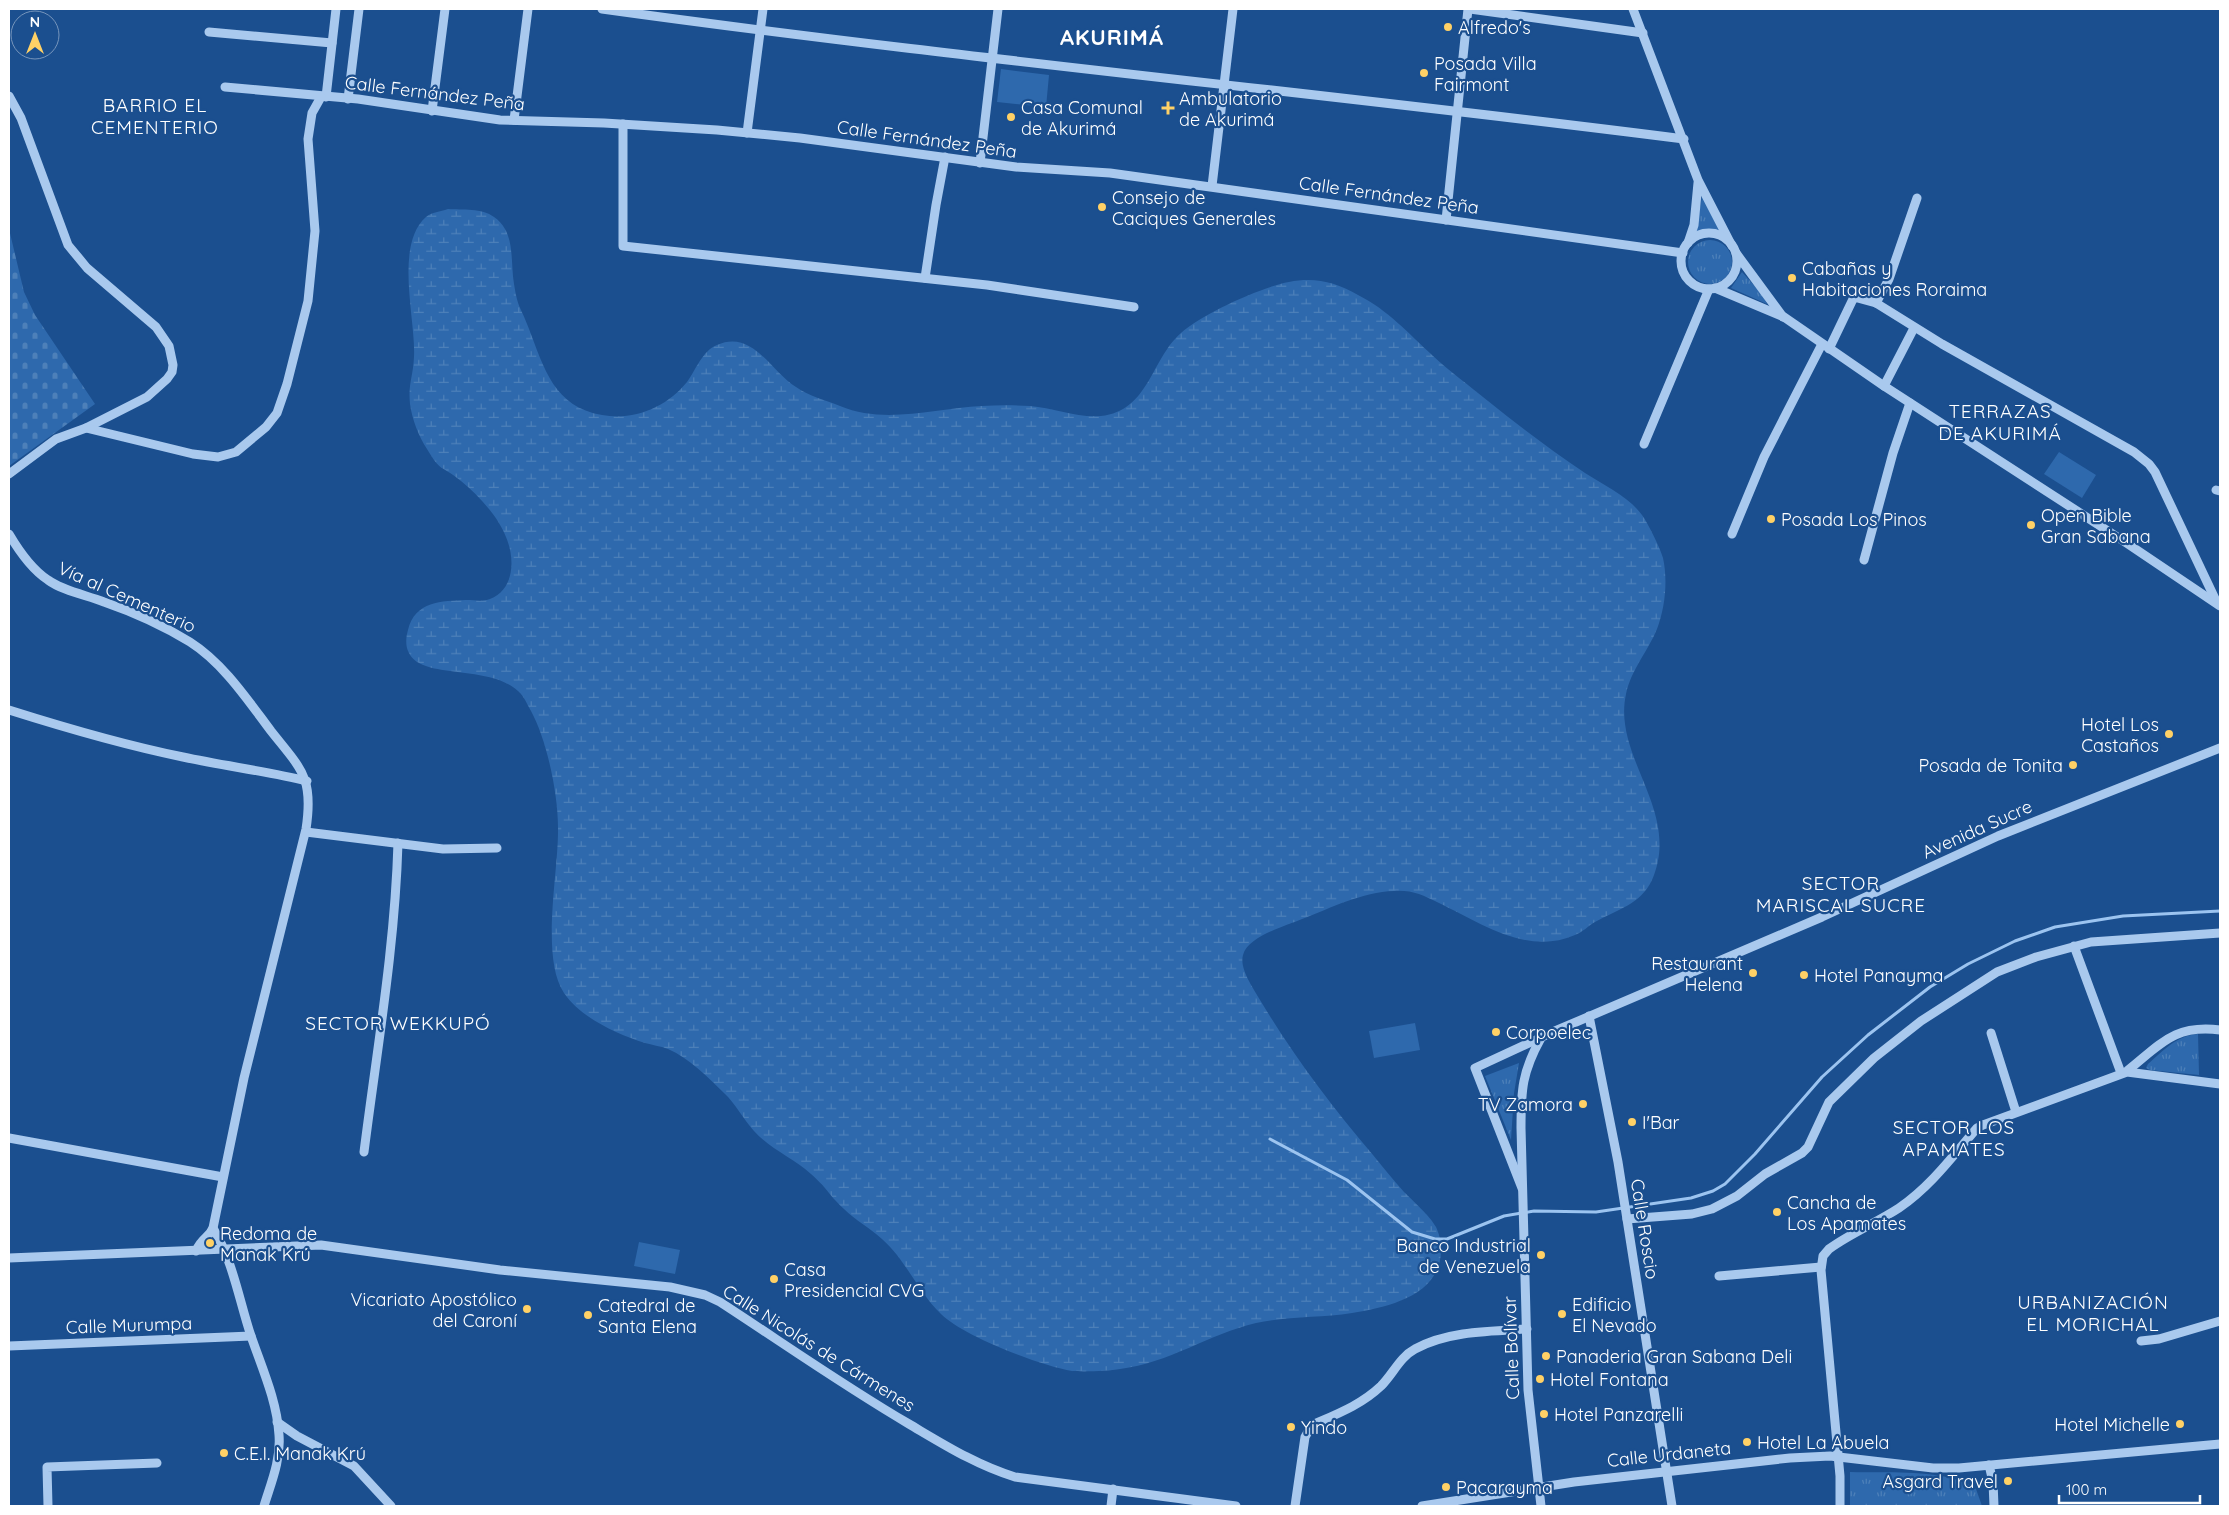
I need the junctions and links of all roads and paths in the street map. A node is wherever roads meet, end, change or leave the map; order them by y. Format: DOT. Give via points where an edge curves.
graph roads {
  1 [pos="336,9"];
  2 [pos="359,9"];
  3 [pos="445,9"];
  4 [pos="528,9"];
  5 [pos="602,9"];
  6 [pos="763,9"];
  7 [pos="998,9"];
  8 [pos="1233,9"];
  9 [pos="1469,9"];
  10 [pos="1633,9"];
  11 [pos="760,31"];
  12 [pos="209,32"];
  13 [pos="1643,33"];
  14 [pos="332,43"];
  15 [pos="993,59"];
  16 [pos="1224,86"];
  17 [pos="224,87"];
  18 [pos="9,96"];
  19 [pos="324,97"];
  20 [pos="348,99"];
  21 [pos="1458,110"];
  22 [pos="432,111"];
  23 [pos="514,120"];
  24 [pos="623,124"];
  25 [pos="747,133"];
  26 [pos="1684,139"];
  27 [pos="945,157"];
  28 [pos="980,163"];
  29 [pos="1698,180"];
  30 [pos="1212,186"];
  31 [pos="1917,198"];
  32 [pos="1446,220"];
  33 [pos="1685,249"];
  34 [pos="1734,249"];
  35 [pos="925,278"];
  36 [pos="1712,289"];
  37 [pos="1876,303"];
  38 [pos="1134,307"];
  39 [pos="1784,318"];
  40 [pos="1914,328"];
  41 [pos="1826,346"];
  42 [pos="1884,386"];
  43 [pos="1910,403"];
  44 [pos="86,428"];
  45 [pos="1644,444"];
  46 [pos="9,474"];
  47 [pos="9,534"];
  48 [pos="1732,534"];
  49 [pos="1864,560"];
  50 [pos="2219,605"];
  51 [pos="9,710"];
  52 [pos="2220,748"];
  53 [pos="307,781"];
  54 [pos="306,832"];
  55 [pos="398,843"];
  56 [pos="497,848"];
  57 [pos="2220,933"];
  58 [pos="2074,946"];
  59 [pos="1589,1016"];
  60 [pos="2220,1030"];
  61 [pos="1991,1033"];
  62 [pos="1541,1038"];
  63 [pos="1475,1068"];
  64 [pos="2124,1072"];
  65 [pos="2220,1084"];
  66 [pos="2016,1112"];
  67 [pos="9,1138"];
  68 [pos="364,1152"];
  69 [pos="223,1176"];
  70 [pos="1522,1188"];
  71 [pos="1626,1216"];
  72 [pos="213,1228"];
  73 [pos="224,1249"];
  74 [pos="196,1251"];
  75 [pos="9,1258"];
  76 [pos="1821,1267"];
  77 [pos="1719,1276"];
  78 [pos="2220,1321"];
  79 [pos="1527,1329"];
  80 [pos="251,1336"];
  81 [pos="2141,1341"];
  82 [pos="9,1346"];
  83 [pos="277,1422"];
  84 [pos="2220,1444"];
  85 [pos="1838,1457"];
  86 [pos="157,1463"];
  87 [pos="1989,1465"];
  88 [pos="1667,1470"];
  89 [pos="1538,1487"];
  90 [pos="1113,1489"];
  91 [pos="1477,1502"];
  92 [pos="48,1506"];
  93 [pos="264,1506"];
  94 [pos="391,1506"];
  95 [pos="1111,1506"];
  96 [pos="1236,1506"];
  97 [pos="1295,1506"];
  98 [pos="1422,1506"];
  99 [pos="1541,1506"];
  100 [pos="1672,1506"];
  101 [pos="1840,1506"];
  102 [pos="1994,1506"];
  1 -- 14 [label="street"];
  2 -- 20 [label="street"];
  3 -- 22 [label="street"];
  4 -- 23 [label="street"];
  5 -- 11 [label="street"];
  6 -- 11 [label="street"];
  7 -- 15 [label="street"];
  8 -- 16 [label="street"];
  9 -- 13 [label="street"];
  9 -- 21 [label="street"];
  10 -- 13 [label="street"];
  11 -- 15 [label="street"];
  11 -- 25 [label="street"];
  12 -- 14 [label="street"];
  13 -- 26 [label="street"];
  14 -- 19 [label="street"];
  15 -- 16 [label="street"];
  15 -- 28 [label="street"];
  16 -- 21 [label="street"];
  16 -- 30 [label="street"];
  17 -- 19 [label="street, Calle Fernández Peña"];
  18 -- 44 [label="street" via="21,118 68,245 87,268 156,328 172,356 172,372 159,388"];
  19 -- 20 [label="street, Calle Fernández Peña"];
  19 -- 44 [label="street" via="312,113 308,139 315,231 308,301 277,413 266,427 236,452 218,457"];
  20 -- 22 [label="street, Calle Fernández Peña"];
  21 -- 26 [label="street"];
  21 -- 32 [label="street"];
  22 -- 23 [label="street, Calle Fernández Peña"];
  23 -- 24 [label="street, Calle Fernández Peña"];
  24 -- 25 [label="street, Calle Fernández Peña"];
  24 -- 35 [label="street" via="623,246"];
  25 -- 27 [label="street, Calle Fernández Peña"];
  26 -- 29 [label="street"];
  27 -- 28 [label="street, Calle Fernández Peña"];
  27 -- 35 [label="street"];
  28 -- 30 [label="street, Calle Fernández Peña" via="1089,171"];
  29 -- 33 [label="street" via="1694,225"];
  29 -- 34 [label="street"];
  30 -- 32 [label="street, Calle Fernández Peña"];
  31 -- 37 [label="street" via="1889,279"];
  32 -- 33 [label="street, Calle Fernández Peña"];
  33 -- 34 [label="street" via="1697,237 1710,234 1723,237"];
  33 -- 36 [label="street" via="1682,264 1686,277 1696,286"];
  34 -- 36 [label="street" via="1737,265 1732,278"];
  34 -- 39 [label="street"];
  35 -- 38 [label="street"];
  36 -- 39 [label="street"];
  36 -- 45 [label="street"];
  37 -- 40 [label="street"];
  37 -- 41 [label="street" via="1854,297"];
  39 -- 41 [label="street"];
  40 -- 42 [label="street"];
  40 -- 50 [label="street" via="2134,452 2149,464"];
  41 -- 42 [label="street"];
  41 -- 48 [label="street" via="1764,457"];
  42 -- 43 [label="street"];
  43 -- 49 [label="street" via="1892,453"];
  43 -- 50 [label="street"];
  44 -- 46 [label="street" via="56,439"];
  47 -- 53 [label="street, Vía al Cementerio" via="25,558 48,581 148,621 207,653 260,716"];
  51 -- 53 [label="street" via="181,757"];
  52 -- 59 [label="street, Avenida Sucre" via="2034,821 1822,917"];
  53 -- 54 [label="street"];
  54 -- 55 [label="street"];
  54 -- 69 [label="street" via="244,1078"];
  55 -- 56 [label="street" via="444,849"];
  55 -- 68 [label="street" via="396,902 385,1003"];
  57 -- 58 [label="street" via="2115,939"];
  58 -- 64 [label="street"];
  58 -- 71 [label="street" via="2036,956 1997,972 1902,1034 1835,1095 1824,1109 1807,1149 1729,1200 1692,1214"];
  59 -- 62 [label="street, Avenida Sucre"];
  59 -- 71 [label="street, Calle Roscio"];
  60 -- 64 [label="street" via="2194,1029 2177,1033"];
  61 -- 66 [label="street"];
  62 -- 63 [label="street, Avenida Sucre"];
  62 -- 70 [label="street, Calle Bolívar" via="1530,1057 1522,1086"];
  63 -- 70 [label="street, Calle Bolívar"];
  64 -- 65 [label="street"];
  64 -- 66 [label="street"];
  66 -- 76 [label="street" via="1977,1128 1930,1183 1899,1208 1829,1250 1823,1256"];
  67 -- 69 [label="street"];
  69 -- 72 [label="street"];
  70 -- 79 [label="street, Calle Bolívar"];
  71 -- 88 [label="street, Calle Roscio"];
  72 -- 73 [label="street"];
  72 -- 74 [label="street" via="201,1240"];
  73 -- 74 [label="street, Calle Nicolás de Cármenes"];
  73 -- 80 [label="street"];
  73 -- 90 [label="street, Calle Nicolás de Cármenes" via="321,1245 500,1270 687,1290 720,1302 823,1372 960,1454 1014,1477"];
  74 -- 75 [label="street, Calle Nicolás de Cármenes"];
  76 -- 77 [label="street"];
  76 -- 85 [label="street"];
  78 -- 81 [label="street"];
  79 -- 89 [label="street, Calle Bolívar" via="1529,1407"];
  79 -- 97 [label="street" via="1459,1336 1415,1348 1366,1398 1312,1425 1305,1437"];
  80 -- 82 [label="street, Calle Murumpa"];
  80 -- 83 [label="street"];
  83 -- 93 [label="street" via="277,1458"];
  83 -- 94 [label="street" via="354,1466"];
  84 -- 87 [label="street, Calle Urdaneta"];
  85 -- 87 [label="street, Calle Urdaneta" via="1933,1468"];
  85 -- 88 [label="street, Calle Urdaneta" via="1790,1458"];
  85 -- 101 [label="street"];
  86 -- 92 [label="street" via="47,1467"];
  87 -- 102 [label="street"];
  88 -- 89 [label="street, Calle Urdaneta"];
  88 -- 100 [label="street, Calle Roscio"];
  89 -- 91 [label="street, Calle Urdaneta"];
  89 -- 99 [label="street, Calle Bolívar"];
  90 -- 95 [label="street"];
  90 -- 96 [label="street, Calle Nicolás de Cármenes"];
  91 -- 98 [label="street, Calle Urdaneta"];
}
